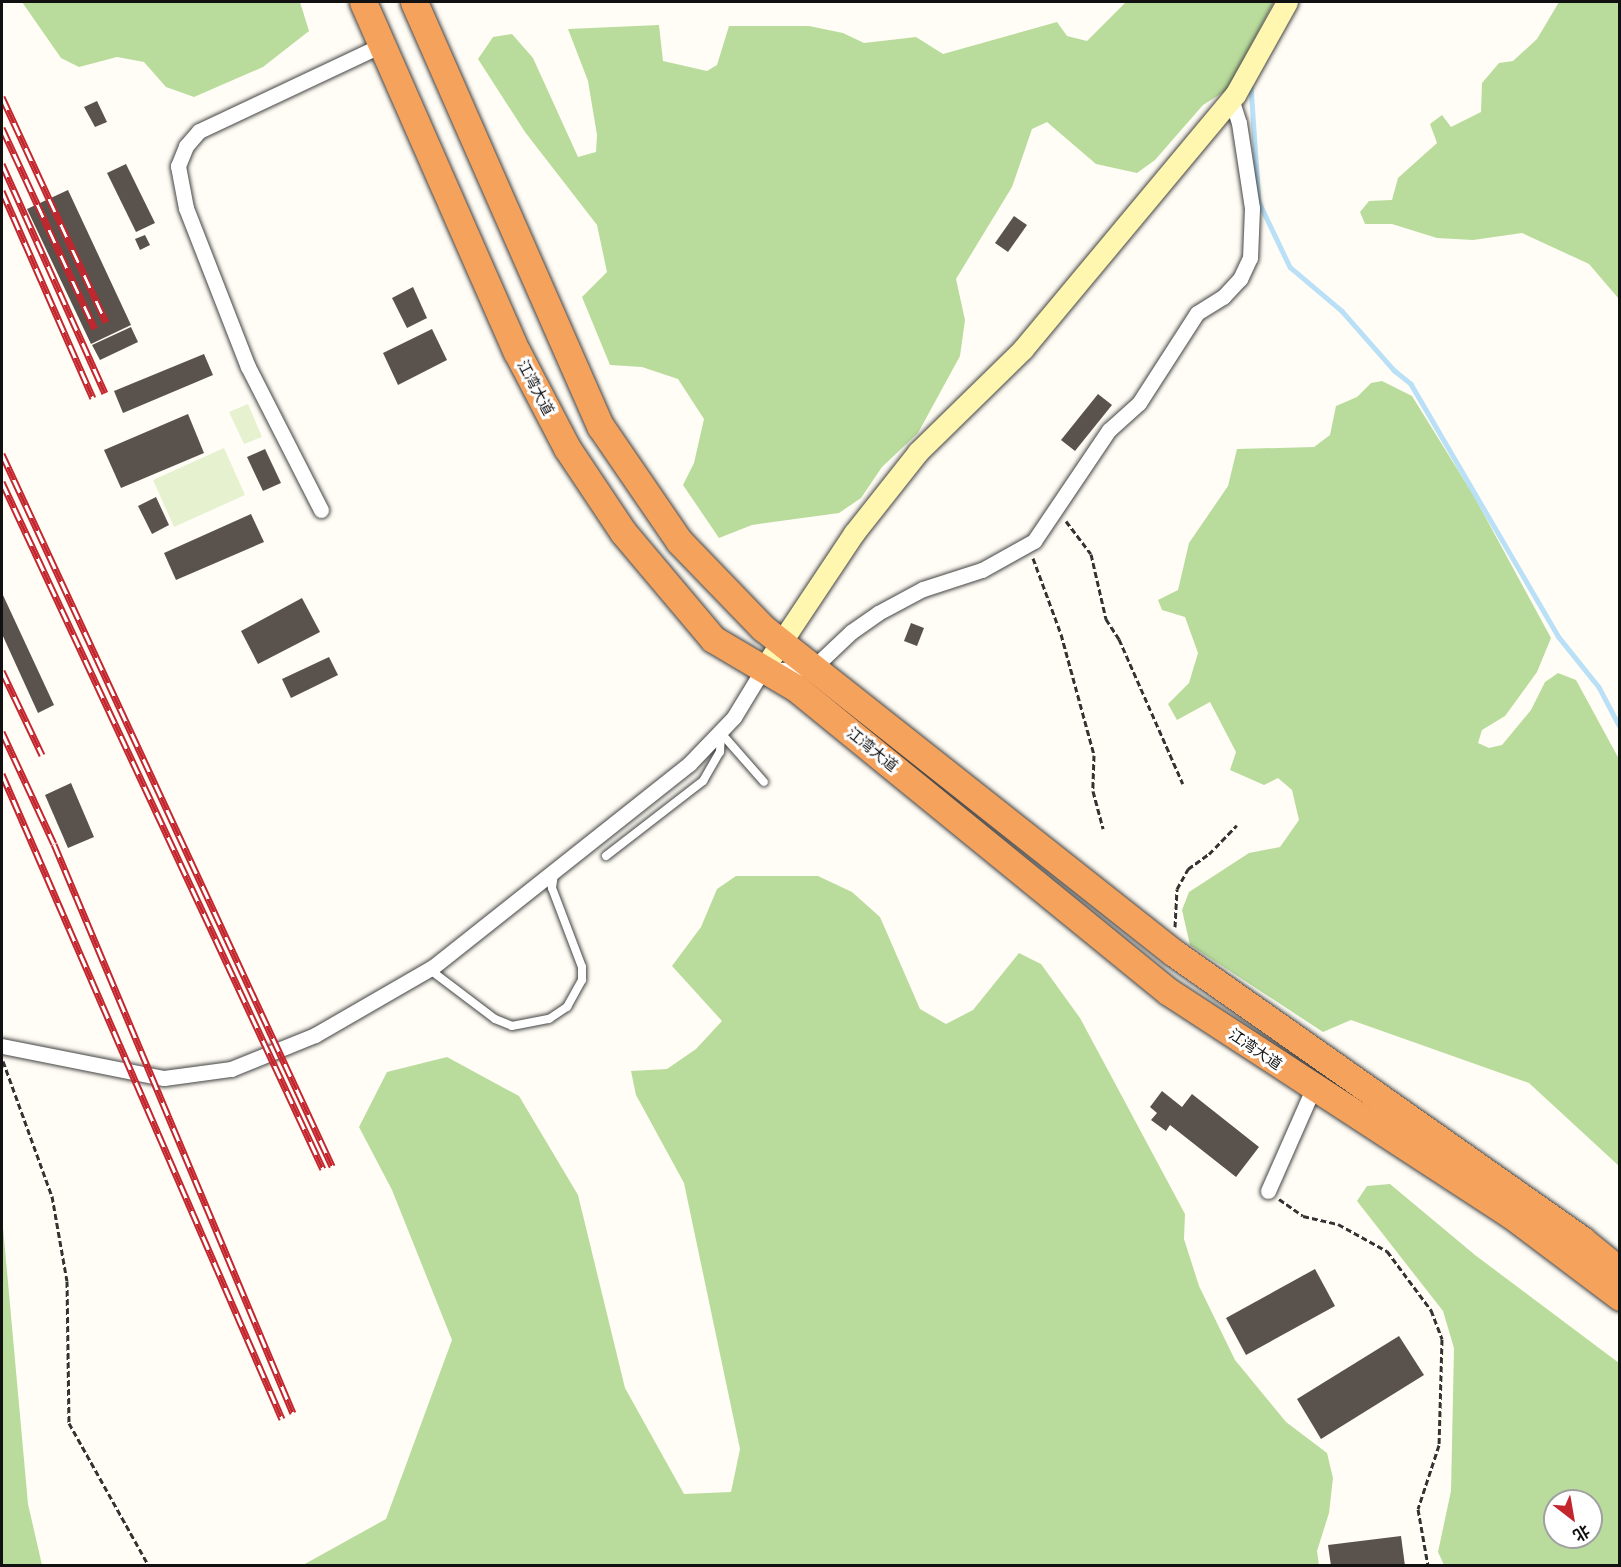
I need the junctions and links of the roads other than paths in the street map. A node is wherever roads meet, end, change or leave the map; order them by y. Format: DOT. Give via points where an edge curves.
graph roads {
  1 [pos="363,2"];
  2 [pos="414,2"];
  3 [pos="1287,2"];
  4 [pos="382,45"];
  5 [pos="1231,99"];
  6 [pos="321,510"];
  7 [pos="782,643"];
  8 [pos="813,668"];
  9 [pos="762,671"];
  10 [pos="720,731"];
  11 [pos="764,782"];
  12 [pos="606,856"];
  13 [pos="555,870"];
  14 [pos="429,969"];
  15 [pos="2,1046"];
  16 [pos="1313,1089"];
  17 [pos="1268,1191"];
  18 [pos="1620,1271"];
  19 [pos="1620,1297"];
  1 -- 4 [label="highway, 江湾大道"];
  2 -- 7 [label="highway, 江湾大道" via="601,427 679,542"];
  3 -- 5 [label="street" via="1264,49"];
  4 -- 6 [label="street" via="199,131 186,146 178,166 186,208 248,367"];
  4 -- 9 [label="highway, 江湾大道" via="517,352 567,448 623,532 685,609 713,639"];
  5 -- 7 [label="street" via="1023,349 912,460 854,533"];
  5 -- 8 [label="street" via="1239,123 1252,208 1250,258 1235,285 1197,313 1139,403 1109,430 1034,541 982,570 923,589 878,613"];
  7 -- 8 [label="highway, 江湾大道"];
  7 -- 9 [label="street"];
  8 -- 9 [label="street"];
  8 -- 18 [label="highway, 江湾大道" via="1174,952 1582,1239"];
  9 -- 10 [label="street" via="734,717"];
  9 -- 16 [label="highway, 江湾大道" via="796,688 1169,992"];
  10 -- 11 [label="lane"];
  10 -- 12 [label="lane" via="720,752 703,781"];
  10 -- 13 [label="street" via="689,764"];
  13 -- 14 [label="street"];
  13 -- 14 [label="lane" via="552,888 582,967 582,980 567,1007 549,1020 512,1026 495,1018"];
  14 -- 15 [label="street" via="315,1035 255,1062 206,1074 164,1078"];
  16 -- 17 [label="street"];
  16 -- 19 [label="highway, 江湾大道" via="1510,1214"];
}
